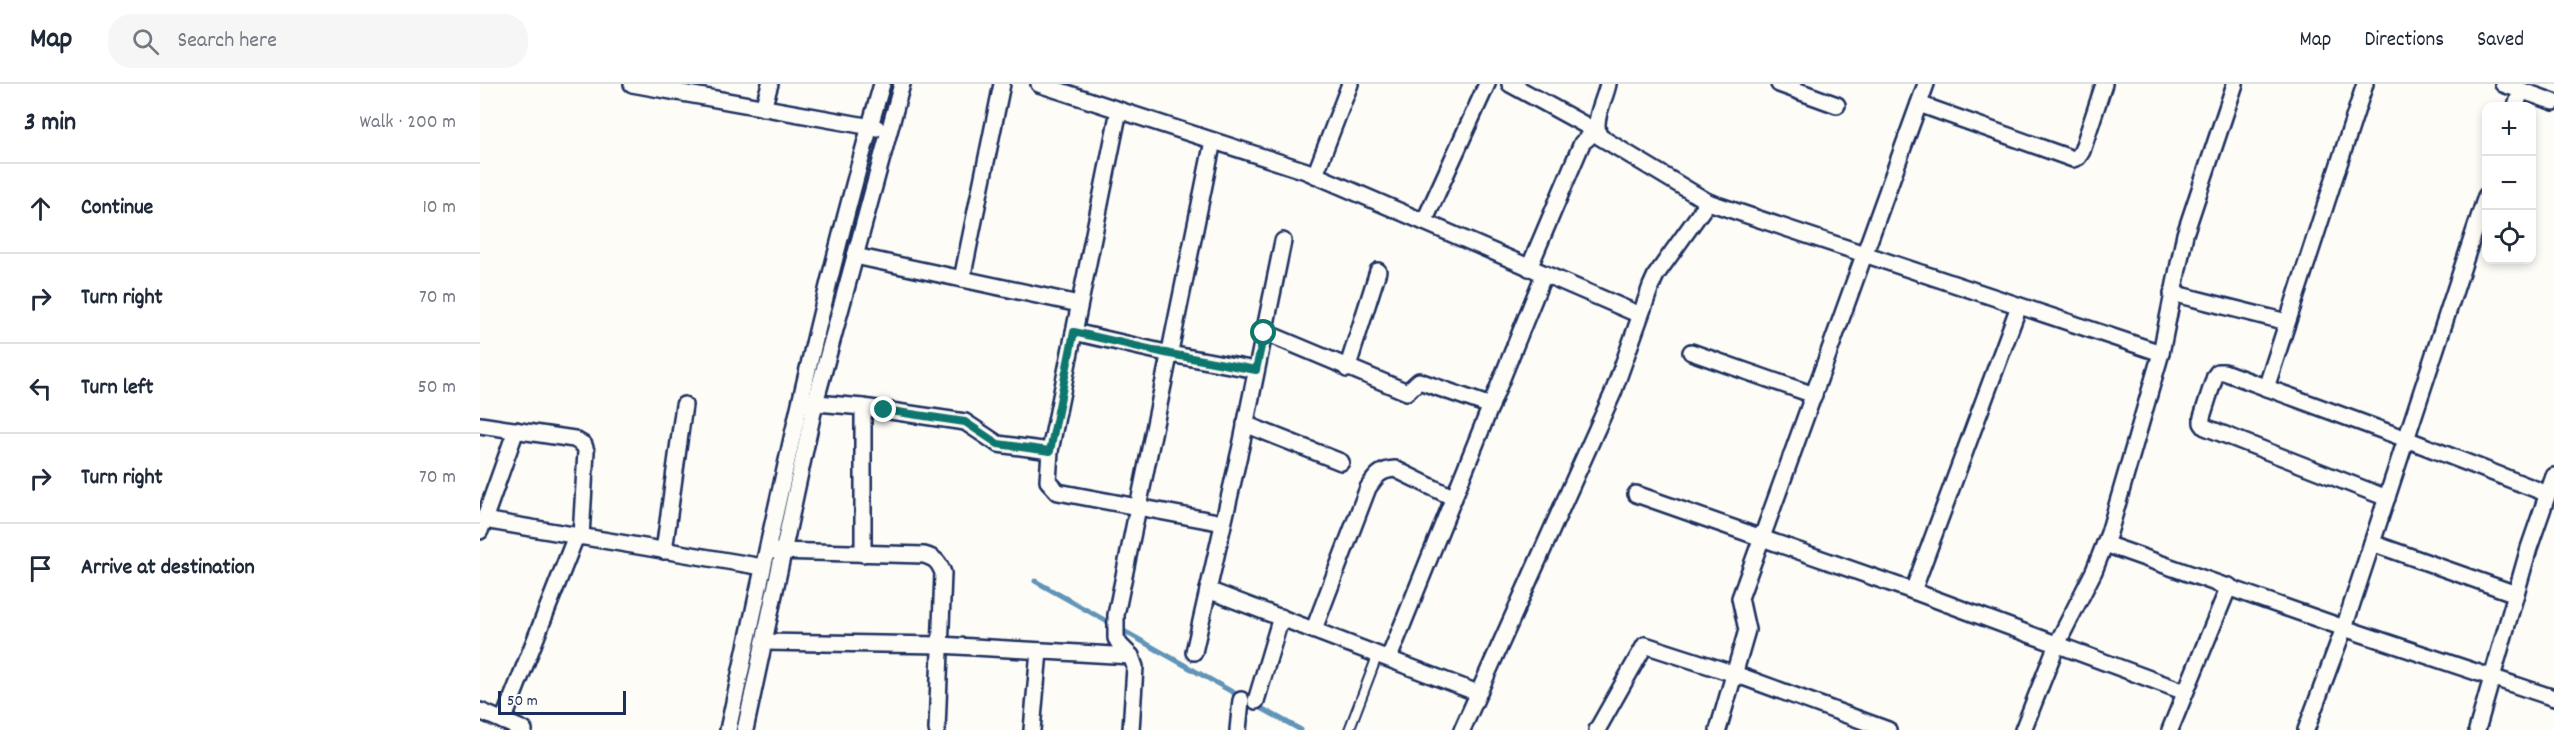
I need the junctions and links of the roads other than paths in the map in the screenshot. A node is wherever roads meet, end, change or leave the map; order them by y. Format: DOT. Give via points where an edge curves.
graph roads {
  1 [pos="632,84"];
  2 [pos="770,84"];
  3 [pos="882,84"];
  4 [pos="902,84"];
  5 [pos="1002,84"];
  6 [pos="1039,84"];
  7 [pos="1350,84"];
  8 [pos="1487,84"];
  9 [pos="1510,84"];
  10 [pos="1608,84"];
  11 [pos="1779,84"];
  12 [pos="1926,84"];
  13 [pos="2104,84"];
  14 [pos="2235,84"];
  15 [pos="2365,84"];
  16 [pos="2503,84"];
  17 [pos="2522,91"];
  18 [pos="2518,102"];
  19 [pos="2554,102"];
  20 [pos="1919,104"];
  21 [pos="1836,105"];
  22 [pos="763,108"];
  23 [pos="1119,110"];
  24 [pos="870,127"];
  25 [pos="889,130"];
  26 [pos="1596,131"];
  27 [pos="1213,141"];
  28 [pos="1315,175"];
  29 [pos="1708,202"];
  30 [pos="2482,210"];
  31 [pos="1424,222"];
  32 [pos="1283,241"];
  33 [pos="1864,255"];
  34 [pos="855,256"];
  35 [pos="1529,268"];
  36 [pos="1378,272"];
  37 [pos="1544,274"];
  38 [pos="962,279"];
  39 [pos="2172,293"];
  40 [pos="1079,304"];
  41 [pos="2019,306"];
  42 [pos="1640,315"];
  43 [pos="2287,322"];
  44 [pos="1074,332"];
  45 [pos="1264,333"];
  46 [pos="1691,352"];
  47 [pos="2160,353"];
  48 [pos="1170,354"];
  49 [pos="1347,369"];
  50 [pos="1256,370"];
  51 [pos="2266,388"];
  52 [pos="1814,395"];
  53 [pos="799,401"];
  54 [pos="815,403"];
  55 [pos="684,405"];
  56 [pos="1491,406"];
  57 [pos="863,407"];
  58 [pos="1245,424"];
  59 [pos="480,425"];
  60 [pos="516,430"];
  61 [pos="2406,439"];
  62 [pos="1050,451"];
  63 [pos="1341,462"];
  64 [pos="2554,476"];
  65 [pos="1636,494"];
  66 [pos="2548,494"];
  67 [pos="1454,498"];
  68 [pos="2387,498"];
  69 [pos="1138,507"];
  70 [pos="1223,523"];
  71 [pos="482,526"];
  72 [pos="578,536"];
  73 [pos="1764,538"];
  74 [pos="2372,543"];
  75 [pos="2104,544"];
  76 [pos="664,551"];
  77 [pos="767,551"];
  78 [pos="783,552"];
  79 [pos="863,554"];
  80 [pos="763,567"];
  81 [pos="2229,586"];
  82 [pos="1208,590"];
  83 [pos="1913,591"];
  84 [pos="2516,594"];
  85 [pos="1281,617"];
  86 [pos="2343,628"];
  87 [pos="1314,629"];
  88 [pos="764,642"];
  89 [pos="2057,644"];
  90 [pos="940,645"];
  91 [pos="1039,651"];
  92 [pos="1194,652"];
  93 [pos="1131,656"];
  94 [pos="1384,656"];
  95 [pos="1735,674"];
  96 [pos="2492,675"];
  97 [pos="1478,693"];
  98 [pos="2185,693"];
  99 [pos="2554,698"];
  100 [pos="480,711"];
  101 [pos="503,721"];
  102 [pos="524,730"];
  103 [pos="728,730"];
  104 [pos="746,730"];
  105 [pos="937,730"];
  106 [pos="1032,730"];
  107 [pos="1131,730"];
  108 [pos="1238,730"];
  109 [pos="1349,730"];
  110 [pos="1462,730"];
  111 [pos="1597,730"];
  112 [pos="1718,730"];
  113 [pos="1888,730"];
  114 [pos="2023,730"];
  115 [pos="2170,730"];
  116 [pos="2306,730"];
  117 [pos="2477,730"];
  1 -- 22 [label="street"];
  2 -- 22 [label="street"];
  3 -- 24 [label="street"];
  4 -- 25 [label="street"];
  5 -- 38 [label="street"];
  6 -- 23 [label="street"];
  7 -- 28 [label="street"];
  8 -- 31 [label="street"];
  9 -- 26 [label="street"];
  10 -- 26 [label="street"];
  11 -- 21 [label="street"];
  12 -- 20 [label="street"];
  13 -- 20 [label="street" via="2082,151 2073,159"];
  14 -- 39 [label="street" via="2192,208"];
  15 -- 43 [label="street"];
  16 -- 17 [label="street"];
  17 -- 18 [label="street"];
  17 -- 19 [label="street"];
  20 -- 33 [label="street"];
  22 -- 24 [label="street"];
  23 -- 27 [label="street"];
  23 -- 40 [label="street"];
  24 -- 25 [label="street"];
  24 -- 53 [label="street"];
  25 -- 34 [label="street"];
  26 -- 29 [label="street" via="1607,142"];
  26 -- 35 [label="street" via="1582,143"];
  27 -- 28 [label="street"];
  27 -- 48 [label="street"];
  28 -- 31 [label="street"];
  29 -- 33 [label="street"];
  29 -- 42 [label="street" via="1656,275"];
  30 -- 61 [label="street"];
  31 -- 35 [label="street"];
  32 -- 45 [label="street"];
  33 -- 41 [label="street"];
  33 -- 52 [label="street"];
  34 -- 38 [label="street"];
  34 -- 54 [label="street"];
  35 -- 37 [label="street"];
  36 -- 49 [label="street"];
  37 -- 42 [label="street"];
  37 -- 56 [label="street"];
  38 -- 40 [label="street"];
  39 -- 43 [label="street"];
  39 -- 47 [label="street"];
  40 -- 44 [label="street"];
  41 -- 47 [label="street"];
  41 -- 83 [label="street"];
  42 -- 97 [label="street" via="1613,393"];
  43 -- 51 [label="street"];
  44 -- 48 [label="street"];
  44 -- 62 [label="street"];
  45 -- 49 [label="street"];
  45 -- 50 [label="street"];
  46 -- 52 [label="street"];
  47 -- 75 [label="street"];
  48 -- 50 [label="street"];
  48 -- 69 [label="street"];
  49 -- 56 [label="street" via="1407,392 1419,381"];
  50 -- 58 [label="street"];
  51 -- 61 [label="street"];
  51 -- 68 [label="street" via="2218,372 2202,423 2205,428"];
  52 -- 73 [label="street"];
  53 -- 54 [label="street"];
  53 -- 77 [label="street"];
  54 -- 57 [label="street"];
  54 -- 78 [label="street"];
  55 -- 76 [label="street"];
  56 -- 67 [label="street"];
  57 -- 62 [label="street" via="965,422 998,444"];
  57 -- 79 [label="street"];
  58 -- 63 [label="street"];
  58 -- 70 [label="street"];
  59 -- 60 [label="street"];
  60 -- 71 [label="street"];
  60 -- 72 [label="street" via="574,439 584,445"];
  61 -- 66 [label="street"];
  61 -- 68 [label="street"];
  62 -- 69 [label="street" via="1047,474 1052,488 1058,492"];
  64 -- 66 [label="street"];
  65 -- 73 [label="street"];
  66 -- 84 [label="street"];
  67 -- 87 [label="street" via="1395,469 1377,475 1368,488"];
  67 -- 94 [label="street"];
  68 -- 74 [label="street"];
  69 -- 70 [label="street"];
  69 -- 93 [label="street" via="1116,615 1116,638"];
  70 -- 82 [label="street"];
  71 -- 72 [label="street"];
  72 -- 76 [label="street"];
  72 -- 101 [label="street"];
  73 -- 83 [label="street"];
  73 -- 95 [label="street" via="1740,598 1747,630"];
  74 -- 84 [label="street"];
  74 -- 86 [label="street"];
  75 -- 81 [label="street"];
  75 -- 89 [label="street"];
  76 -- 80 [label="street"];
  77 -- 78 [label="street"];
  77 -- 80 [label="street"];
  78 -- 79 [label="street"];
  78 -- 88 [label="street"];
  79 -- 90 [label="street" via="924,555 940,564"];
  80 -- 103 [label="street"];
  81 -- 86 [label="street"];
  81 -- 98 [label="street"];
  82 -- 85 [label="street"];
  82 -- 92 [label="street"];
  83 -- 89 [label="street"];
  84 -- 96 [label="street"];
  85 -- 87 [label="street"];
  85 -- 108 [label="street"];
  86 -- 96 [label="street"];
  86 -- 116 [label="street"];
  87 -- 94 [label="street"];
  88 -- 90 [label="street"];
  88 -- 104 [label="street"];
  89 -- 98 [label="street"];
  89 -- 114 [label="street"];
  90 -- 91 [label="street"];
  90 -- 105 [label="street"];
  91 -- 93 [label="street"];
  91 -- 106 [label="street"];
  93 -- 107 [label="street" via="1135,668"];
  94 -- 97 [label="street"];
  94 -- 109 [label="lane"];
  95 -- 111 [label="street" via="1645,645"];
  95 -- 112 [label="street"];
  95 -- 113 [label="street"];
  96 -- 99 [label="street"];
  96 -- 117 [label="street"];
  97 -- 110 [label="street"];
  98 -- 115 [label="street"];
  100 -- 101 [label="street"];
  101 -- 102 [label="street"];
}
